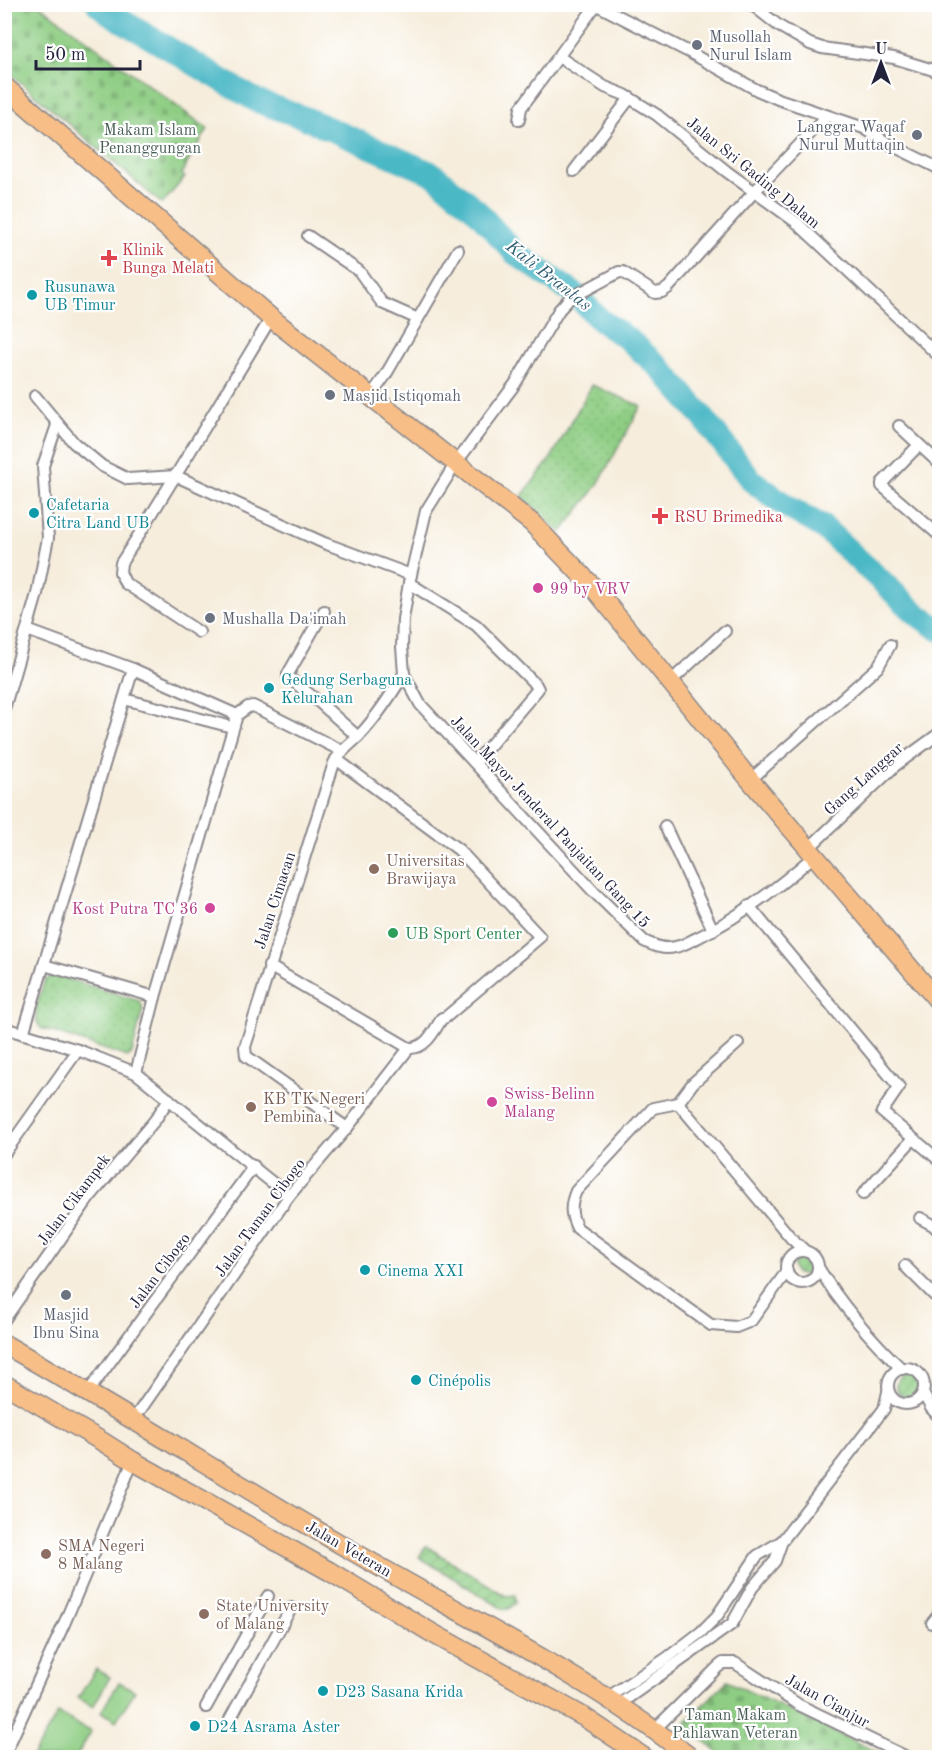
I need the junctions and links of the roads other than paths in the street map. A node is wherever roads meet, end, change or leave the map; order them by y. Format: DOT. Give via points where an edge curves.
graph roads {
  1 [pos="751,4"];
  2 [pos="595,5"];
  3 [pos="559,57"];
  4 [pos="939,72"];
  5 [pos="4,86"];
  6 [pos="630,98"];
  7 [pos="827,116"];
  8 [pos="519,120"];
  9 [pos="939,169"];
  10 [pos="574,171"];
  11 [pos="754,190"];
  12 [pos="308,236"];
  13 [pos="458,250"];
  14 [pos="271,318"];
  15 [pos="418,319"];
  16 [pos="939,357"];
  17 [pos="35,396"];
  18 [pos="370,397"];
  19 [pos="57,425"];
  20 [pos="899,426"];
  21 [pos="919,446"];
  22 [pos="456,463"];
  23 [pos="939,464"];
  24 [pos="176,477"];
  25 [pos="939,536"];
  26 [pos="410,579"];
  27 [pos="324,612"];
  28 [pos="27,630"];
  29 [pos="725,631"];
  30 [pos="199,632"];
  31 [pos="890,645"];
  32 [pos="134,669"];
  33 [pos="404,674"];
  34 [pos="670,682"];
  35 [pos="124,699"];
  36 [pos="4,709"];
  37 [pos="237,715"];
  38 [pos="232,727"];
  39 [pos="939,733"];
  40 [pos="358,737"];
  41 [pos="339,755"];
  42 [pos="475,763"];
  43 [pos="750,780"];
  44 [pos="665,826"];
  45 [pos="812,852"];
  46 [pos="749,906"];
  47 [pos="713,930"];
  48 [pos="44,965"];
  49 [pos="269,966"];
  50 [pos="155,997"];
  51 [pos="939,1003"];
  52 [pos="4,1028"];
  53 [pos="23,1034"];
  54 [pos="738,1043"];
  55 [pos="410,1047"];
  56 [pos="78,1050"];
  57 [pos="136,1073"];
  58 [pos="169,1099"];
  59 [pos="678,1103"];
  60 [pos="347,1128"];
  61 [pos="913,1139"];
  62 [pos="4,1154"];
  63 [pos="939,1161"];
  64 [pos="254,1166"];
  65 [pos="862,1194"];
  66 [pos="289,1196"];
  67 [pos="920,1218"];
  68 [pos="937,1225"];
  69 [pos="791,1238"];
  70 [pos="805,1251"];
  71 [pos="790,1256"];
  72 [pos="905,1266"];
  73 [pos="818,1267"];
  74 [pos="787,1271"];
  75 [pos="802,1281"];
  76 [pos="828,1284"];
  77 [pos="778,1285"];
  78 [pos="939,1298"];
  79 [pos="4,1320"];
  80 [pos="4,1344"];
  81 [pos="897,1371"];
  82 [pos="4,1384"];
  83 [pos="88,1392"];
  84 [pos="888,1392"];
  85 [pos="920,1398"];
  86 [pos="899,1404"];
  87 [pos="884,1409"];
  88 [pos="939,1418"];
  89 [pos="134,1419"];
  90 [pos="133,1461"];
  91 [pos="782,1540"];
  92 [pos="741,1579"];
  93 [pos="752,1588"];
  94 [pos="268,1596"];
  95 [pos="291,1608"];
  96 [pos="939,1613"];
  97 [pos="932,1623"];
  98 [pos="613,1701"];
  99 [pos="206,1707"];
  100 [pos="230,1719"];
  101 [pos="655,1729"];
  102 [pos="4,1756"];
  103 [pos="645,1758"];
  104 [pos="691,1758"];
  105 [pos="909,1758"];
  1 -- 4 [label="street" via="779,26 822,48 894,58"];
  2 -- 3 [label="street"];
  2 -- 7 [label="street" via="757,90"];
  3 -- 6 [label="street, Jalan Sri Gading Dalam"];
  3 -- 8 [label="street" via="521,108"];
  5 -- 14 [label="main road"];
  6 -- 10 [label="street"];
  6 -- 11 [label="street, Jalan Sri Gading Dalam"];
  7 -- 9 [label="street" via="864,129"];
  7 -- 11 [label="street"];
  11 -- 16 [label="street, Jalan Sri Gading Dalam" via="796,222"];
  11 -- 22 [label="street" via="662,292 655,293 623,272 569,299 553,317 515,384"];
  12 -- 15 [label="street" via="359,271 382,303"];
  13 -- 15 [label="street"];
  14 -- 18 [label="main road"];
  14 -- 24 [label="street"];
  15 -- 18 [label="street"];
  17 -- 19 [label="street"];
  18 -- 22 [label="main road"];
  19 -- 24 [label="street" via="102,466 128,479"];
  19 -- 28 [label="street" via="42,466 48,538"];
  20 -- 21 [label="street"];
  21 -- 23 [label="street"];
  21 -- 25 [label="street" via="882,486"];
  22 -- 26 [label="street" via="424,515"];
  22 -- 34 [label="main road" via="532,523 594,588"];
  24 -- 26 [label="street"];
  24 -- 30 [label="street" via="121,563 120,573 126,584"];
  26 -- 33 [label="street" via="403,619"];
  26 -- 42 [label="street" via="476,625 538,690"];
  27 -- 40 [label="street" via="288,677"];
  28 -- 32 [label="street"];
  28 -- 36 [label="street"];
  29 -- 34 [label="street"];
  31 -- 43 [label="street" via="878,667"];
  32 -- 35 [label="street"];
  32 -- 37 [label="street"];
  33 -- 40 [label="street" via="383,708"];
  33 -- 42 [label="street, Jalan Mayor Jenderal Panjaitan Gang 15" via="420,704"];
  34 -- 43 [label="main road"];
  35 -- 38 [label="street"];
  35 -- 48 [label="street"];
  37 -- 38 [label="street"];
  37 -- 41 [label="street" via="253,706"];
  38 -- 50 [label="street"];
  39 -- 45 [label="street, Gang Langgar" via="896,765"];
  40 -- 41 [label="street"];
  41 -- 49 [label="street, Jalan Cimacan"];
  41 -- 55 [label="street, Jalan Taman Cibogo" via="459,850 540,937 442,1019 420,1047"];
  42 -- 47 [label="street, Jalan Mayor Jenderal Panjaitan Gang 15" via="644,941 664,948 676,947"];
  43 -- 45 [label="main road"];
  44 -- 47 [label="street"];
  45 -- 46 [label="street, Jalan Mayor Jenderal Panjaitan Gang 15"];
  45 -- 51 [label="main road"];
  46 -- 47 [label="street, Jalan Mayor Jenderal Panjaitan Gang 15"];
  46 -- 61 [label="street" via="899,1087 882,1112"];
  48 -- 50 [label="street"];
  48 -- 53 [label="street"];
  49 -- 55 [label="street, Jalan Cimacan"];
  49 -- 60 [label="street" via="245,1047 246,1056"];
  50 -- 57 [label="street"];
  52 -- 53 [label="street"];
  53 -- 56 [label="street"];
  54 -- 59 [label="street" via="693,1083"];
  55 -- 60 [label="street, Jalan Taman Cibogo"];
  56 -- 57 [label="street"];
  56 -- 62 [label="street"];
  57 -- 58 [label="street"];
  58 -- 64 [label="street"];
  58 -- 79 [label="street, Jalan Cikampek" via="89,1198"];
  59 -- 69 [label="street"];
  59 -- 77 [label="street" via="653,1108 576,1191 571,1216 577,1228 711,1325 736,1327 751,1321"];
  60 -- 66 [label="street, Jalan Taman Cibogo"];
  61 -- 63 [label="street"];
  61 -- 65 [label="street"];
  64 -- 66 [label="street"];
  64 -- 83 [label="street, Jalan Cibogo"];
  66 -- 89 [label="street, Jalan Taman Cibogo"];
  67 -- 68 [label="street"];
  69 -- 70 [label="street"];
  69 -- 71 [label="street"];
  70 -- 71 [label="street"];
  70 -- 73 [label="street" via="814,1257"];
  71 -- 74 [label="street"];
  72 -- 78 [label="street"];
  73 -- 75 [label="street" via="815,1276"];
  73 -- 76 [label="street"];
  74 -- 75 [label="street" via="793,1279"];
  74 -- 77 [label="street"];
  75 -- 76 [label="street"];
  75 -- 77 [label="street"];
  76 -- 81 [label="street"];
  80 -- 83 [label="main road, Jalan Veteran"];
  81 -- 84 [label="street" via="889,1380"];
  81 -- 85 [label="street" via="914,1370 922,1377"];
  82 -- 90 [label="main road, Jalan Veteran"];
  83 -- 89 [label="main road, Jalan Veteran"];
  84 -- 86 [label="street"];
  84 -- 87 [label="street"];
  85 -- 86 [label="street" via="910,1404"];
  85 -- 88 [label="street"];
  86 -- 87 [label="street"];
  87 -- 91 [label="street"];
  89 -- 98 [label="main road, Jalan Veteran" via="347,1548"];
  90 -- 102 [label="street"];
  90 -- 103 [label="main road, Jalan Veteran" via="584,1717"];
  91 -- 92 [label="street" via="757,1557"];
  91 -- 93 [label="street" via="775,1561"];
  92 -- 93 [label="street"];
  92 -- 98 [label="street" via="717,1616 701,1632"];
  93 -- 98 [label="street" via="732,1624"];
  94 -- 99 [label="street"];
  95 -- 100 [label="street"];
  96 -- 97 [label="street"];
  98 -- 101 [label="main road, Jalan Veteran"];
  101 -- 104 [label="main road, Jalan Veteran"];
  101 -- 105 [label="street, Jalan Cianjur" via="718,1667 735,1663 799,1705"];
}
